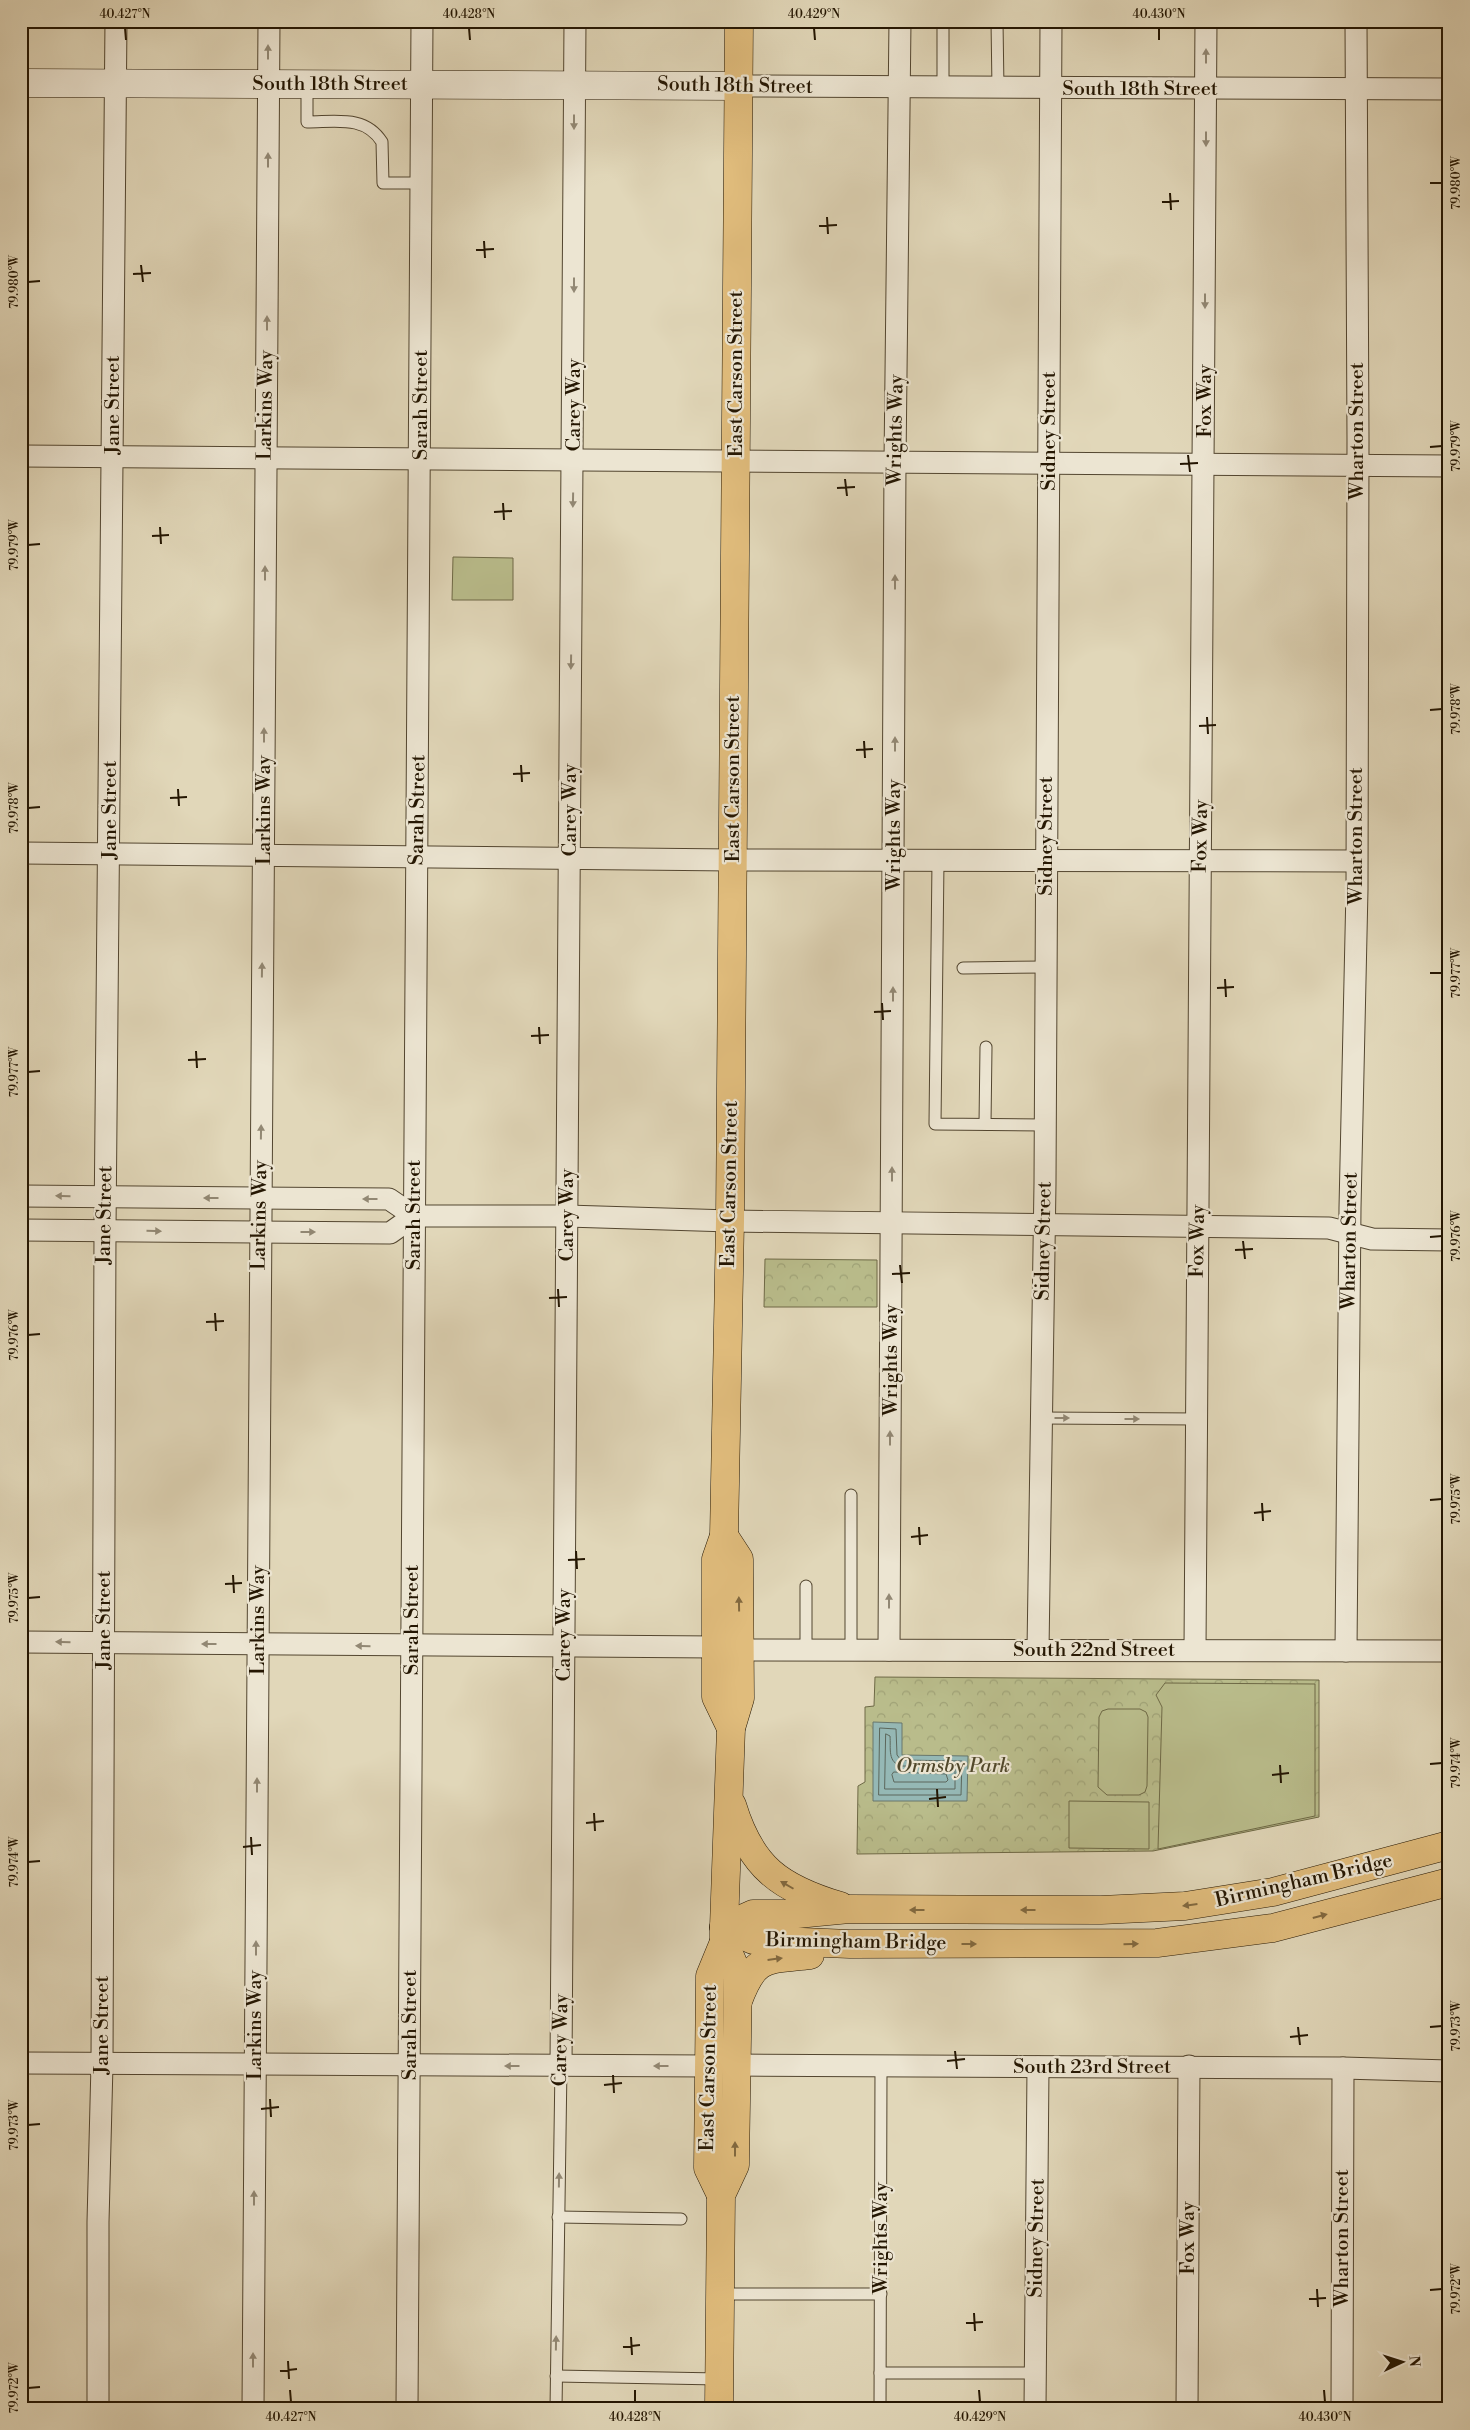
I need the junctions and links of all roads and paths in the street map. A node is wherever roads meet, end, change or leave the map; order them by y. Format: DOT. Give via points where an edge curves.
graph roads {
  1 [pos="116,21"];
  2 [pos="269,21"];
  3 [pos="422,21"];
  4 [pos="575,21"];
  5 [pos="739,21"];
  6 [pos="900,21"];
  7 [pos="943,21"];
  8 [pos="997,21"];
  9 [pos="1051,21"];
  10 [pos="1206,21"];
  11 [pos="1356,21"];
  12 [pos="21,82"];
  13 [pos="116,83"];
  14 [pos="268,84"];
  15 [pos="307,84"];
  16 [pos="422,85"];
  17 [pos="574,86"];
  18 [pos="739,86"];
  19 [pos="900,88"];
  20 [pos="943,89"];
  21 [pos="998,89"];
  22 [pos="1051,89"];
  23 [pos="1355,89"];
  24 [pos="1449,89"];
  25 [pos="1206,90"];
  26 [pos="422,183"];
  27 [pos="21,456"];
  28 [pos="112,456"];
  29 [pos="265,457"];
  30 [pos="421,460"];
  31 [pos="573,460"];
  32 [pos="736,462"];
  33 [pos="895,462"];
  34 [pos="1049,463"];
  35 [pos="1204,463"];
  36 [pos="1357,466"];
  37 [pos="1449,466"];
  38 [pos="21,853"];
  39 [pos="110,854"];
  40 [pos="264,854"];
  41 [pos="417,856"];
  42 [pos="569,858"];
  43 [pos="733,860"];
  44 [pos="895,861"];
  45 [pos="938,861"];
  46 [pos="1046,862"];
  47 [pos="1201,862"];
  48 [pos="1356,862"];
  49 [pos="1045,967"];
  50 [pos="963,968"];
  51 [pos="986,1048"];
  52 [pos="985,1124"];
  53 [pos="1044,1125"];
  54 [pos="21,1196"];
  55 [pos="106,1197"];
  56 [pos="260,1198"];
  57 [pos="414,1216"];
  58 [pos="567,1216"];
  59 [pos="730,1221"];
  60 [pos="892,1223"];
  61 [pos="1044,1225"];
  62 [pos="1199,1226"];
  63 [pos="21,1230"];
  64 [pos="105,1230"];
  65 [pos="259,1232"];
  66 [pos="1350,1234"];
  67 [pos="1449,1240"];
  68 [pos="1042,1418"];
  69 [pos="1197,1419"];
  70 [pos="851,1495"];
  71 [pos="806,1586"];
  72 [pos="21,1642"];
  73 [pos="104,1643"];
  74 [pos="258,1644"];
  75 [pos="564,1644"];
  76 [pos="412,1646"];
  77 [pos="728,1648"];
  78 [pos="806,1650"];
  79 [pos="850,1650"];
  80 [pos="889,1650"];
  81 [pos="1038,1650"];
  82 [pos="1195,1650"];
  83 [pos="1346,1651"];
  84 [pos="1449,1651"];
  85 [pos="728,1790"];
  86 [pos="1449,1846"];
  87 [pos="1449,1882"];
  88 [pos="849,1909"];
  89 [pos="724,1934"];
  90 [pos="850,1944"];
  91 [pos="736,2007"];
  92 [pos="21,2063"];
  93 [pos="255,2063"];
  94 [pos="102,2064"];
  95 [pos="410,2065"];
  96 [pos="561,2066"];
  97 [pos="722,2066"];
  98 [pos="1189,2066"];
  99 [pos="881,2067"];
  100 [pos="1038,2067"];
  101 [pos="1343,2068"];
  102 [pos="1449,2071"];
  103 [pos="558,2217"];
  104 [pos="682,2219"];
  105 [pos="720,2294"];
  106 [pos="881,2294"];
  107 [pos="1035,2373"];
  108 [pos="880,2374"];
  109 [pos="556,2376"];
  110 [pos="719,2380"];
  111 [pos="98,2409"];
  112 [pos="253,2409"];
  113 [pos="407,2409"];
  114 [pos="556,2409"];
  115 [pos="718,2409"];
  116 [pos="880,2409"];
  117 [pos="1035,2409"];
  118 [pos="1188,2409"];
  119 [pos="1342,2409"];
  1 -- 13 [label="street, Jane Street"];
  14 -- 2 [label="street, Larkins Way, one-way"];
  3 -- 16 [label="street, Sarah Street"];
  4 -- 17 [label="street, Carey Way"];
  5 -- 18 [label="main road, East Carson Street"];
  6 -- 19 [label="street, Wrights Way"];
  7 -- 20 [label="lane"];
  8 -- 21 [label="lane"];
  9 -- 22 [label="street, Sidney Street"];
  25 -- 10 [label="street, Fox Way, one-way"];
  11 -- 23 [label="street, Wharton Street"];
  12 -- 13 [label="main road, South 18th Street"];
  13 -- 14 [label="main road, South 18th Street"];
  13 -- 28 [label="street, Jane Street"];
  14 -- 15 [label="main road, South 18th Street"];
  29 -- 14 [label="street, Larkins Way, one-way"];
  15 -- 16 [label="main road, South 18th Street"];
  15 -- 26 [label="lane" via="307,122 357,122 366,125 382,142 383,183"];
  16 -- 17 [label="main road, South 18th Street"];
  16 -- 26 [label="street, Sarah Street"];
  17 -- 18 [label="main road, South 18th Street"];
  17 -- 31 [label="street, Carey Way, one-way"];
  18 -- 19 [label="street, South 18th Street"];
  18 -- 32 [label="main road, East Carson Street"];
  19 -- 20 [label="street, South 18th Street"];
  19 -- 33 [label="street, Wrights Way"];
  20 -- 21 [label="street, South 18th Street"];
  21 -- 22 [label="street, South 18th Street"];
  22 -- 25 [label="street, South 18th Street"];
  22 -- 34 [label="street, Sidney Street"];
  23 -- 24 [label="street, South 18th Street"];
  23 -- 25 [label="street, South 18th Street"];
  23 -- 36 [label="street, Wharton Street"];
  25 -- 35 [label="street, Fox Way, one-way"];
  26 -- 30 [label="street, Sarah Street"];
  27 -- 28 [label="street"];
  28 -- 29 [label="street"];
  28 -- 39 [label="street, Jane Street"];
  29 -- 30 [label="street"];
  40 -- 29 [label="street, Larkins Way, one-way"];
  30 -- 31 [label="street"];
  30 -- 41 [label="street, Sarah Street"];
  31 -- 32 [label="street"];
  31 -- 42 [label="street, Carey Way, one-way"];
  32 -- 33 [label="street"];
  32 -- 43 [label="main road, East Carson Street"];
  33 -- 34 [label="street"];
  44 -- 33 [label="street, Wrights Way, one-way"];
  34 -- 35 [label="street"];
  34 -- 46 [label="street, Sidney Street"];
  35 -- 36 [label="street"];
  35 -- 47 [label="street, Fox Way"];
  36 -- 37 [label="street"];
  36 -- 48 [label="street, Wharton Street"];
  38 -- 39 [label="street"];
  39 -- 40 [label="street"];
  39 -- 55 [label="street, Jane Street"];
  40 -- 41 [label="street"];
  56 -- 40 [label="street, Larkins Way, one-way"];
  41 -- 42 [label="street"];
  41 -- 57 [label="street, Sarah Street"];
  42 -- 43 [label="street"];
  42 -- 58 [label="street, Carey Way"];
  43 -- 44 [label="street"];
  43 -- 59 [label="main road, East Carson Street"];
  44 -- 45 [label="street"];
  60 -- 44 [label="street, Wrights Way, one-way"];
  45 -- 46 [label="street"];
  45 -- 52 [label="lane" via="935,1124"];
  46 -- 47 [label="street"];
  46 -- 49 [label="street, Sidney Street"];
  47 -- 48 [label="street"];
  47 -- 62 [label="street, Fox Way"];
  48 -- 66 [label="street, Wharton Street"];
  49 -- 50 [label="lane"];
  49 -- 53 [label="street, Sidney Street"];
  51 -- 52 [label="lane"];
  52 -- 53 [label="lane"];
  53 -- 61 [label="street, Sidney Street"];
  55 -- 54 [label="street, one-way"];
  56 -- 55 [label="street, one-way"];
  55 -- 64 [label="street, Jane Street"];
  57 -- 56 [label="street, one-way" via="389,1199"];
  56 -- 65 [label="street, Larkins Way"];
  57 -- 58 [label="street"];
  65 -- 57 [label="street, one-way" via="390,1233"];
  57 -- 76 [label="street, Sarah Street"];
  58 -- 59 [label="street"];
  58 -- 75 [label="street, Carey Way"];
  59 -- 60 [label="street"];
  59 -- 77 [label="main road, East Carson Street" via="724,1536 739,1559"];
  60 -- 61 [label="street"];
  80 -- 60 [label="street, Wrights Way, one-way"];
  61 -- 62 [label="street"];
  61 -- 68 [label="street, Sidney Street"];
  62 -- 66 [label="street" via="1329,1228"];
  62 -- 69 [label="street, Fox Way"];
  63 -- 64 [label="street"];
  64 -- 65 [label="street, one-way"];
  64 -- 73 [label="street, Jane Street"];
  65 -- 74 [label="street, Larkins Way"];
  66 -- 67 [label="street" via="1372,1239"];
  66 -- 83 [label="street, Wharton Street"];
  68 -- 69 [label="lane, one-way"];
  68 -- 81 [label="street, Sidney Street"];
  69 -- 82 [label="street, Fox Way"];
  70 -- 79 [label="lane"];
  71 -- 78 [label="lane"];
  73 -- 72 [label="street, South 22nd Street, one-way"];
  74 -- 73 [label="street, South 22nd Street, one-way"];
  73 -- 94 [label="street, Jane Street"];
  76 -- 74 [label="street, South 22nd Street, one-way"];
  93 -- 74 [label="street, Larkins Way, one-way"];
  75 -- 76 [label="street, South 22nd Street"];
  75 -- 77 [label="street, South 22nd Street"];
  75 -- 96 [label="street, Carey Way"];
  76 -- 95 [label="street, Sarah Street"];
  77 -- 78 [label="street, South 22nd Street"];
  77 -- 85 [label="main road, East Carson Street" via="740,1698 731,1728"];
  78 -- 79 [label="street, South 22nd Street"];
  79 -- 80 [label="street, South 22nd Street"];
  80 -- 81 [label="street, South 22nd Street"];
  81 -- 82 [label="street, South 22nd Street"];
  82 -- 83 [label="street, South 22nd Street"];
  83 -- 84 [label="street, South 22nd Street"];
  88 -- 85 [label="main road, one-way" via="812,1898 774,1878 742,1833"];
  85 -- 89 [label="main road, East Carson Street"];
  86 -- 88 [label="main road, Birmingham Bridge, one-way" via="1273,1892 1186,1906 1135,1909"];
  90 -- 87 [label="main road, Birmingham Bridge, one-way" via="1147,1943 1217,1937 1272,1928"];
  88 -- 89 [label="main road, Birmingham Bridge" via="753,1914"];
  89 -- 90 [label="main road, Birmingham Bridge" via="753,1940"];
  89 -- 91 [label="main road, East Carson Street" via="738,1975"];
  89 -- 97 [label="main road, East Carson Street" via="710,1976"];
  91 -- 90 [label="main road, one-way" via="747,1978 766,1960 815,1954"];
  91 -- 97 [label="main road, East Carson Street"];
  92 -- 94 [label="street, South 23rd Street"];
  93 -- 94 [label="street, South 23rd Street"];
  93 -- 95 [label="street, South 23rd Street"];
  112 -- 93 [label="street, Larkins Way, one-way"];
  94 -- 111 [label="street, Jane Street"];
  96 -- 95 [label="street, South 23rd Street, one-way"];
  95 -- 113 [label="street, Sarah Street"];
  97 -- 96 [label="street, South 23rd Street, one-way"];
  103 -- 96 [label="lane, Carey Way, one-way"];
  97 -- 99 [label="street, South 23rd Street"];
  97 -- 105 [label="main road, East Carson Street" via="708,2168 721,2195"];
  98 -- 100 [label="street, South 23rd Street"];
  98 -- 101 [label="street, South 23rd Street"];
  98 -- 118 [label="street, Fox Way"];
  99 -- 100 [label="street, South 23rd Street"];
  99 -- 106 [label="lane, Wrights Way"];
  100 -- 107 [label="street, Sidney Street"];
  101 -- 102 [label="street, South 23rd Street"];
  101 -- 119 [label="street, Wharton Street"];
  103 -- 104 [label="lane"];
  109 -- 103 [label="lane, Carey Way, one-way"];
  105 -- 106 [label="lane"];
  105 -- 110 [label="main road, East Carson Street"];
  106 -- 108 [label="lane, Wrights Way"];
  107 -- 108 [label="lane"];
  107 -- 117 [label="street, Sidney Street"];
  108 -- 116 [label="lane, Wrights Way"];
  109 -- 110 [label="lane"];
  109 -- 114 [label="lane, Carey Way"];
  110 -- 115 [label="main road, East Carson Street"];
}
